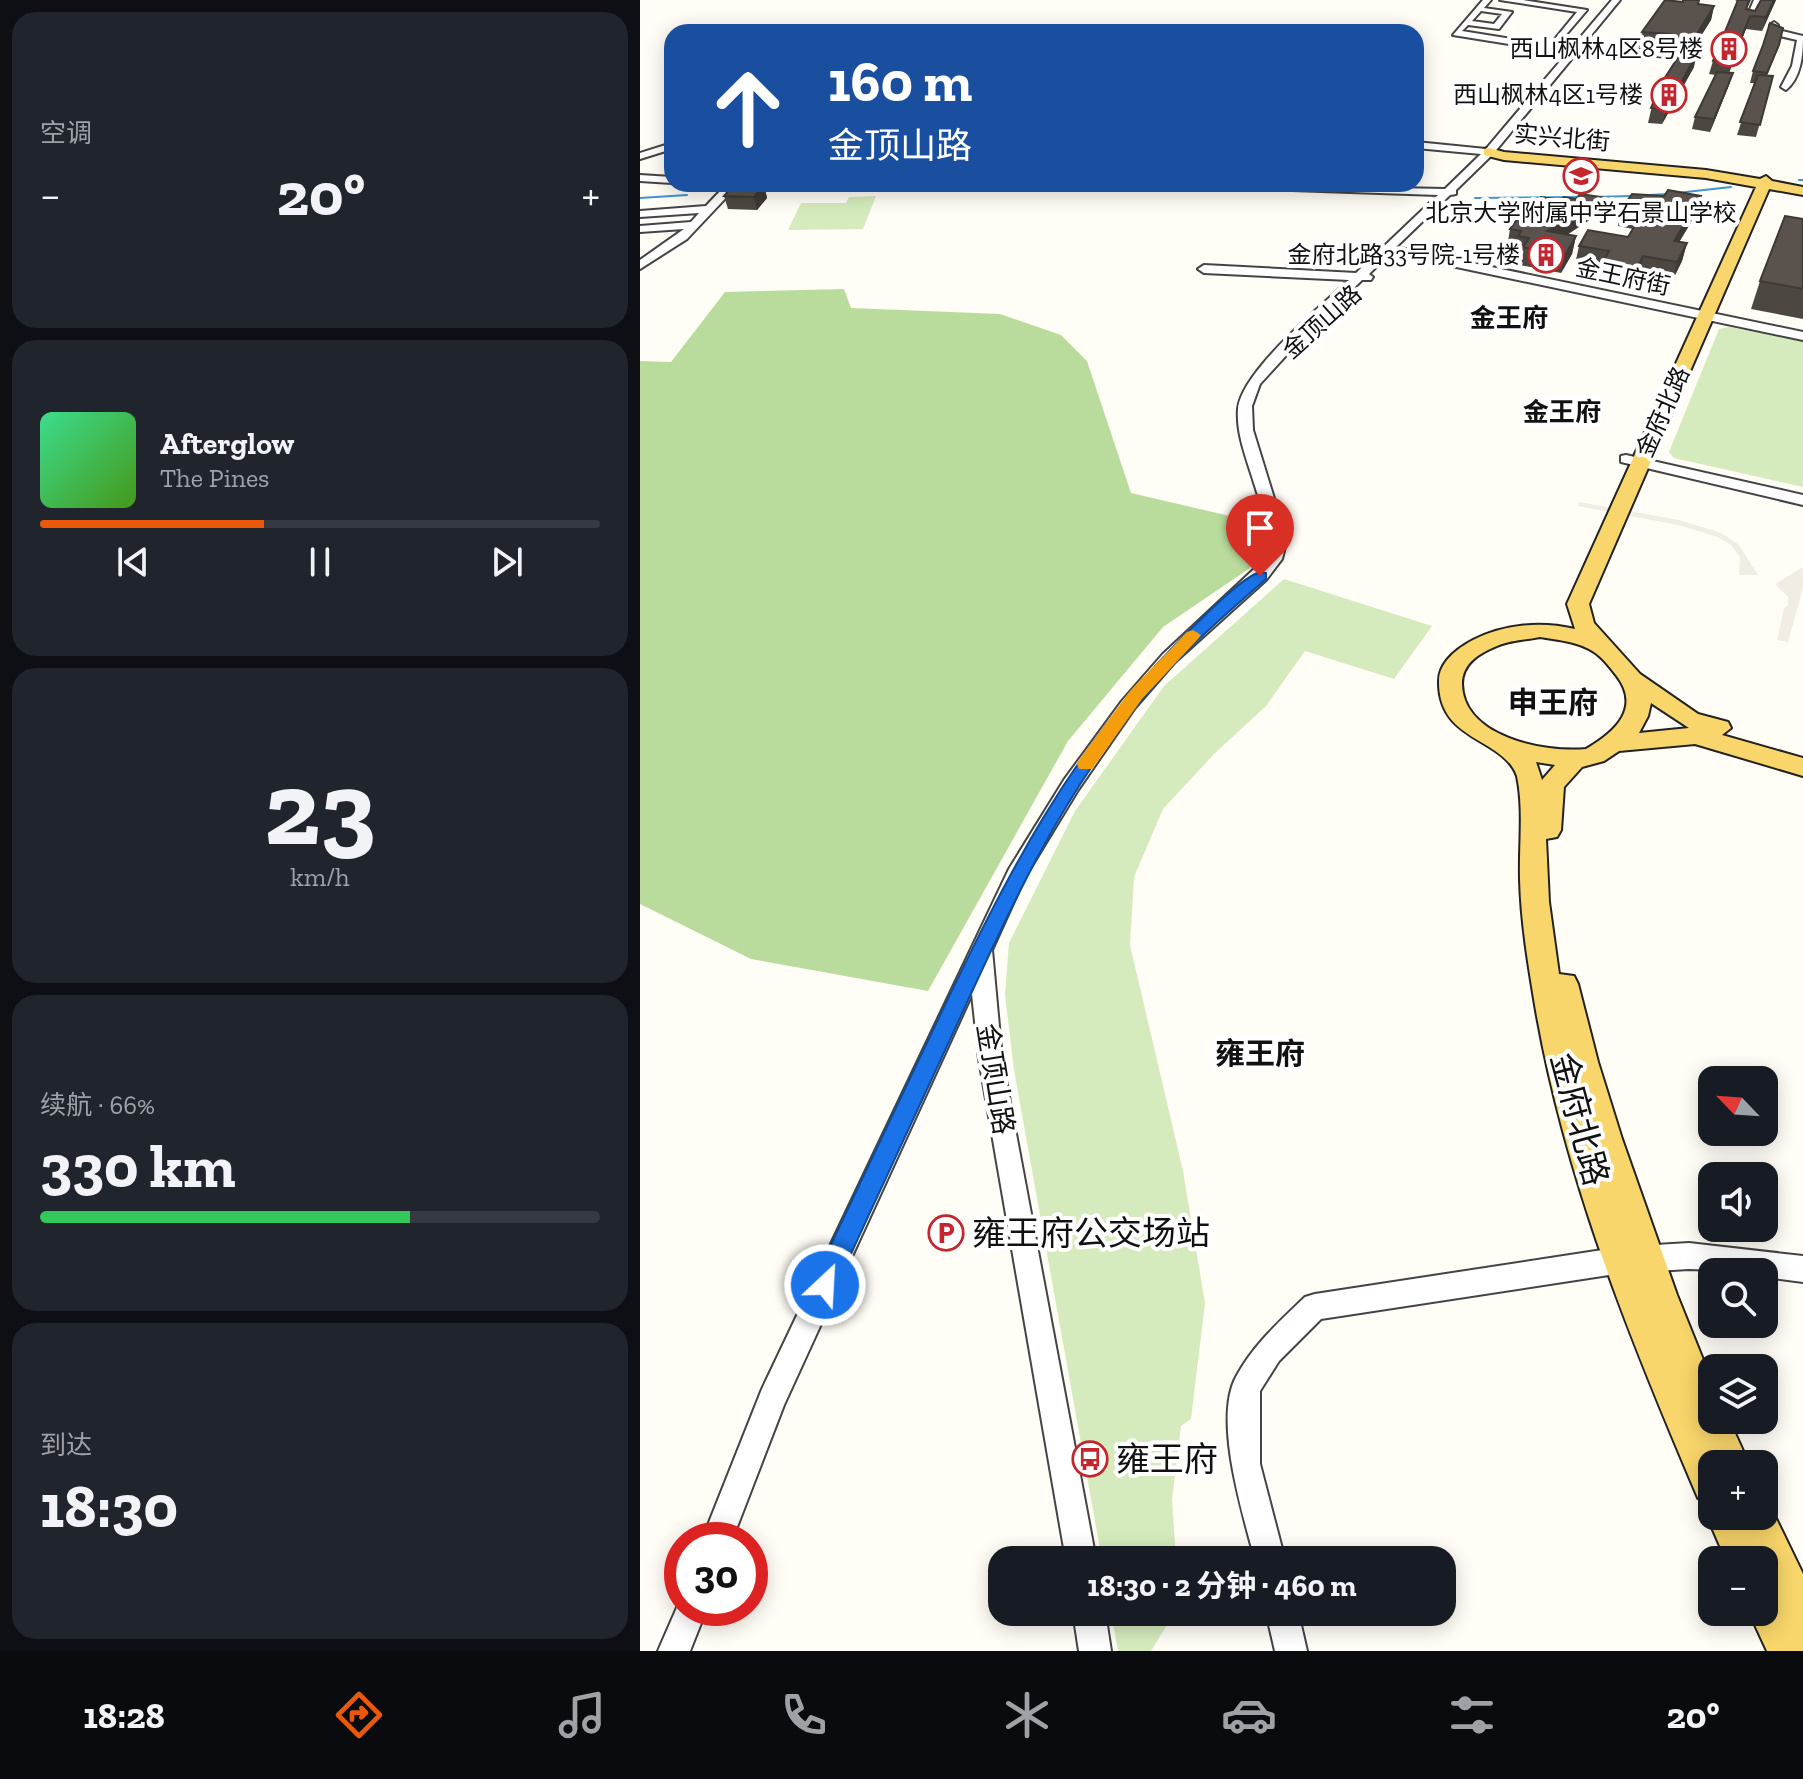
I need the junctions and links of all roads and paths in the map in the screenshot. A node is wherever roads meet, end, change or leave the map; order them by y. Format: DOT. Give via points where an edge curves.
graph roads {
  1 [pos="1487,0"];
  2 [pos="1504,0"];
  3 [pos="1616,0"];
  4 [pos="1758,0"];
  5 [pos="1479,9"];
  6 [pos="1748,19"];
  7 [pos="1466,23"];
  8 [pos="1774,25"];
  9 [pos="1569,28"];
  10 [pos="1590,30"];
  11 [pos="1576,47"];
  12 [pos="1667,55"];
  13 [pos="1786,87"];
  14 [pos="1424,146"];
  15 [pos="664,148"];
  16 [pos="1489,152"];
  17 [pos="640,156"];
  18 [pos="640,178"];
  19 [pos="664,180"];
  20 [pos="1758,180"];
  21 [pos="1803,190"];
  22 [pos="1424,191"];
  23 [pos="726,192"];
  24 [pos="1450,192"];
  25 [pos="710,209"];
  26 [pos="640,214"];
  27 [pos="695,225"];
  28 [pos="640,229"];
  29 [pos="1393,250"];
  30 [pos="640,265"];
  31 [pos="1204,269"];
  32 [pos="1365,277"];
  33 [pos="1698,316"];
  34 [pos="1803,336"];
  35 [pos="1633,461"];
  36 [pos="1803,500"];
  37 [pos="1540,630"];
  38 [pos="1598,644"];
  39 [pos="1636,681"];
  40 [pos="1618,743"];
  41 [pos="1504,747"];
  42 [pos="1803,753"];
  43 [pos="1576,758"];
  44 [pos="1803,767"];
  45 [pos="984,941"];
  46 [pos="1634,1260"];
  47 [pos="1803,1269"];
  48 [pos="1723,1450"];
  49 [pos="1698,1453"];
  50 [pos="724,1522"];
  51 [pos="1761,1530"];
  52 [pos="1079,1546"];
  53 [pos="1266,1546"];
  54 [pos="1803,1618"];
  55 [pos="684,1626"];
  56 [pos="1091,1626"];
  57 [pos="1285,1626"];
  58 [pos="1776,1626"];
  59 [pos="674,1651"];
  60 [pos="1095,1651"];
  61 [pos="1291,1651"];
  62 [pos="1788,1651"];
  1 -- 5 [label="street"];
  2 -- 9 [label="street" via="1583,10"];
  3 -- 10 [label="street, 金顶山路"];
  4 -- 6 [label="street"];
  5 -- 7 [label="street"];
  5 -- 7 [label="street" via="1508,12 1496,27"];
  7 -- 9 [label="street" via="1456,33 1552,48"];
  8 -- 13 [label="street" via="1774,32 1802,38"];
  9 -- 10 [label="street"];
  10 -- 11 [label="street, 金顶山路"];
  11 -- 12 [label="street"];
  11 -- 16 [label="street, 金顶山路"];
  14 -- 16 [label="street"];
  15 -- 17 [label="street"];
  16 -- 20 [label="main road, 实兴北街"];
  16 -- 24 [label="street, 金顶山路" via="1491,157"];
  18 -- 19 [label="street"];
  20 -- 21 [label="main road, 实兴北街"];
  20 -- 33 [label="main road, 金府北路"];
  22 -- 24 [label="street"];
  23 -- 25 [label="street"];
  24 -- 29 [label="street, 金顶山路"];
  25 -- 26 [label="street"];
  25 -- 27 [label="street"];
  27 -- 28 [label="street"];
  27 -- 30 [label="street"];
  29 -- 32 [label="street, 金顶山路"];
  29 -- 33 [label="street, 金王府街"];
  31 -- 32 [label="street"];
  32 -- 45 [label="street, 金顶山路" via="1308,340 1266,368 1249,394 1248,444 1273,521 1274,559 1169,658 1128,705 1016,875"];
  33 -- 34 [label="street, 金王府街"];
  33 -- 35 [label="main road, 金府北路"];
  35 -- 36 [label="street"];
  35 -- 37 [label="main road, 金府北路" via="1562,603"];
  35 -- 38 [label="main road, 金府北路" via="1578,604 1583,624"];
  37 -- 38 [label="main road"];
  37 -- 41 [label="main road" via="1486,639 1461,657 1452,671 1453,709"];
  38 -- 39 [label="main road"];
  39 -- 40 [label="main road" via="1641,704"];
  39 -- 42 [label="main road" via="1690,720"];
  40 -- 43 [label="main road" via="1589,758"];
  40 -- 44 [label="main road" via="1695,736"];
  41 -- 43 [label="main road" via="1540,757"];
  41 -- 46 [label="main road, 金府北路" via="1525,764 1532,790 1533,880 1549,996 1570,1092"];
  43 -- 46 [label="main road, 金府北路" via="1552,785 1547,814 1556,936"];
  45 -- 50 [label="street" via="772,1399"];
  45 -- 52 [label="street, 金顶山路" via="982,978 992,1058"];
  46 -- 47 [label="street" via="1689,1256"];
  46 -- 48 [label="main road, 金府北路"];
  46 -- 49 [label="main road, 金府北路" via="1672,1395"];
  46 -- 53 [label="street" via="1315,1307 1269,1351 1246,1387 1245,1464"];
  51 -- 54 [label="main road"];
  55 -- 59 [label="street"];
  56 -- 60 [label="street"];
  57 -- 61 [label="street"];
  58 -- 62 [label="main road"];
}
